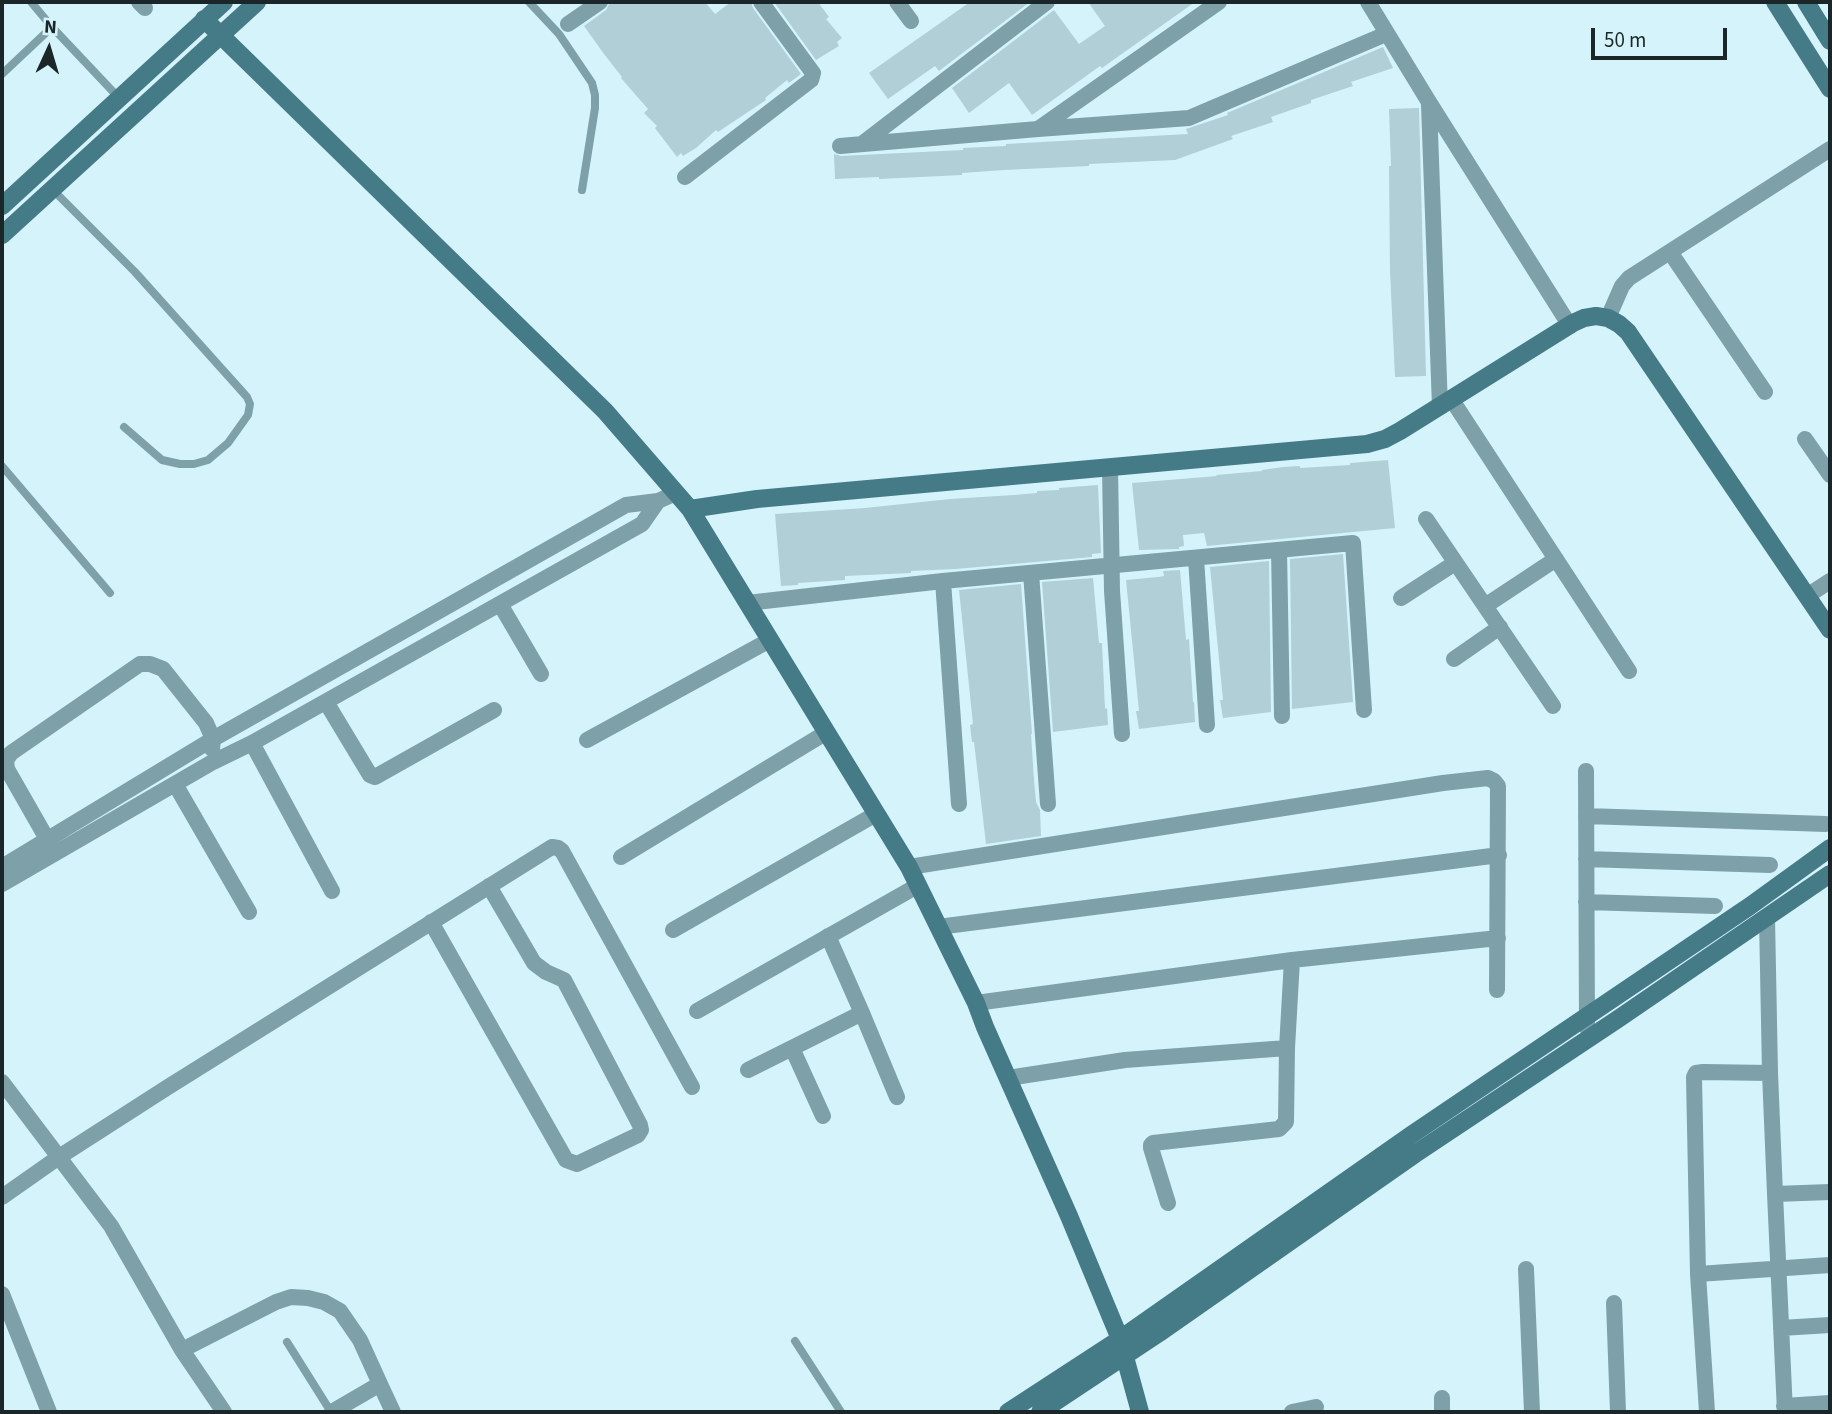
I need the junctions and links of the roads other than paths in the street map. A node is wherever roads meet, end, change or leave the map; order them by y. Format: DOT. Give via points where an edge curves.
graph roads {
  1 [pos="31,2"];
  2 [pos="224,2"];
  3 [pos="257,2"];
  4 [pos="529,2"];
  5 [pos="600,2"];
  6 [pos="761,2"];
  7 [pos="897,2"];
  8 [pos="1047,2"];
  9 [pos="1219,2"];
  10 [pos="1368,2"];
  11 [pos="1776,2"];
  12 [pos="1806,2"];
  13 [pos="204,19"];
  14 [pos="911,21"];
  15 [pos="568,24"];
  16 [pos="52,27"];
  17 [pos="221,34"];
  18 [pos="1387,34"];
  19 [pos="1830,41"];
  20 [pos="2,74"];
  21 [pos="1830,89"];
  22 [pos="119,98"];
  23 [pos="1429,102"];
  24 [pos="1038,129"];
  25 [pos="863,143"];
  26 [pos="840,146"];
  27 [pos="1830,149"];
  28 [pos="685,177"];
  29 [pos="52,189"];
  30 [pos="582,190"];
  31 [pos="2,206"];
  32 [pos="2,235"];
  33 [pos="1670,252"];
  34 [pos="1608,318"];
  35 [pos="1570,326"];
  36 [pos="1765,392"];
  37 [pos="1446,403"];
  38 [pos="124,427"];
  39 [pos="1805,439"];
  40 [pos="2,466"];
  41 [pos="1110,467"];
  42 [pos="1830,475"];
  43 [pos="676,493"];
  44 [pos="658,501"];
  45 [pos="690,509"];
  46 [pos="1426,519"];
  47 [pos="1279,550"];
  48 [pos="1196,558"];
  49 [pos="1556,559"];
  50 [pos="1455,563"];
  51 [pos="1112,565"];
  52 [pos="1031,573"];
  53 [pos="943,581"];
  54 [pos="1830,581"];
  55 [pos="110,593"];
  56 [pos="1807,596"];
  57 [pos="1401,598"];
  58 [pos="747,603"];
  59 [pos="500,604"];
  60 [pos="1485,606"];
  61 [pos="436,612"];
  62 [pos="1500,627"];
  63 [pos="1830,630"];
  64 [pos="449,633"];
  65 [pos="771,640"];
  66 [pos="1454,659"];
  67 [pos="1629,671"];
  68 [pos="541,674"];
  69 [pos="326,702"];
  70 [pos="1553,706"];
  71 [pos="494,710"];
  72 [pos="1364,710"];
  73 [pos="1282,716"];
  74 [pos="1207,725"];
  75 [pos="827,733"];
  76 [pos="1122,734"];
  77 [pos="213,739"];
  78 [pos="587,740"];
  79 [pos="252,743"];
  80 [pos="211,763"];
  81 [pos="1586,771"];
  82 [pos="176,785"];
  83 [pos="959,804"];
  84 [pos="1048,804"];
  85 [pos="876,814"];
  86 [pos="1586,816"];
  87 [pos="1826,824"];
  88 [pos="47,839"];
  89 [pos="1830,848"];
  90 [pos="1499,855"];
  91 [pos="621,856"];
  92 [pos="1586,859"];
  93 [pos="1770,865"];
  94 [pos="2,867"];
  95 [pos="909,867"];
  96 [pos="1830,874"];
  97 [pos="2,884"];
  98 [pos="489,886"];
  99 [pos="917,886"];
  100 [pos="332,891"];
  101 [pos="1586,902"];
  102 [pos="1715,906"];
  103 [pos="249,912"];
  104 [pos="1767,918"];
  105 [pos="431,922"];
  106 [pos="938,927"];
  107 [pos="673,930"];
  108 [pos="828,936"];
  109 [pos="1498,938"];
  110 [pos="1292,960"];
  111 [pos="1497,990"];
  112 [pos="976,1003"];
  113 [pos="697,1011"];
  114 [pos="862,1013"];
  115 [pos="1586,1017"];
  116 [pos="1588,1039"];
  117 [pos="792,1048"];
  118 [pos="1287,1048"];
  119 [pos="748,1070"];
  120 [pos="1770,1073"];
  121 [pos="1008,1077"];
  122 [pos="2,1082"];
  123 [pos="692,1087"];
  124 [pos="897,1097"];
  125 [pos="8,1104"];
  126 [pos="823,1116"];
  127 [pos="59,1157"];
  128 [pos="1830,1192"];
  129 [pos="1775,1194"];
  130 [pos="2,1197"];
  131 [pos="1168,1203"];
  132 [pos="1830,1265"];
  133 [pos="1778,1268"];
  134 [pos="1526,1269"];
  135 [pos="1698,1274"];
  136 [pos="2,1294"];
  137 [pos="1614,1303"];
  138 [pos="1830,1325"];
  139 [pos="1781,1328"];
  140 [pos="1120,1339"];
  141 [pos="795,1341"];
  142 [pos="287,1342"];
  143 [pos="183,1350"];
  144 [pos="1125,1357"];
  145 [pos="380,1384"];
  146 [pos="1830,1403"];
  147 [pos="1315,1407"];
  148 [pos="1785,1409"];
  149 [pos="49,1412"];
  150 [pos="225,1412"];
  151 [pos="331,1412"];
  152 [pos="393,1412"];
  153 [pos="841,1412"];
  154 [pos="1008,1412"];
  155 [pos="1040,1412"];
  156 [pos="1140,1412"];
  157 [pos="1292,1412"];
  158 [pos="1532,1412"];
  159 [pos="1618,1412"];
  160 [pos="1707,1412"];
  1 -- 16 [label="lane"];
  2 -- 13 [label="street"];
  3 -- 17 [label="street"];
  4 -- 30 [label="lane" via="559,34 596,95"];
  5 -- 15 [label="street"];
  6 -- 28 [label="street" via="810,69 811,80"];
  7 -- 14 [label="street"];
  8 -- 25 [label="street"];
  9 -- 24 [label="street"];
  10 -- 18 [label="street"];
  11 -- 21 [label="street"];
  12 -- 19 [label="street"];
  13 -- 17 [label="street"];
  13 -- 22 [label="street"];
  16 -- 20 [label="lane"];
  16 -- 22 [label="lane"];
  17 -- 29 [label="street"];
  17 -- 43 [label="street" via="605,411"];
  18 -- 23 [label="street"];
  18 -- 24 [label="street" via="1189,118"];
  22 -- 31 [label="street"];
  23 -- 35 [label="street"];
  23 -- 37 [label="street"];
  24 -- 25 [label="street"];
  25 -- 26 [label="street"];
  27 -- 33 [label="street"];
  29 -- 32 [label="street"];
  29 -- 38 [label="lane" via="135,272 250,404 248,415 228,443 208,460 194,464 162,460"];
  33 -- 34 [label="street" via="1629,278"];
  33 -- 36 [label="street"];
  34 -- 35 [label="street" via="1584,318"];
  34 -- 56 [label="street" via="1628,332"];
  35 -- 37 [label="street"];
  37 -- 41 [label="street" via="1385,439 1367,444"];
  37 -- 49 [label="street"];
  39 -- 42 [label="street"];
  40 -- 55 [label="lane"];
  41 -- 45 [label="street"];
  41 -- 51 [label="street"];
  43 -- 44 [label="street"];
  43 -- 45 [label="street"];
  44 -- 59 [label="street" via="642,524"];
  44 -- 61 [label="street" via="626,505"];
  45 -- 58 [label="street"];
  46 -- 50 [label="street"];
  47 -- 48 [label="street"];
  47 -- 72 [label="street" via="1353,543"];
  47 -- 73 [label="street"];
  48 -- 51 [label="street"];
  48 -- 74 [label="street"];
  49 -- 60 [label="street"];
  49 -- 67 [label="street"];
  50 -- 57 [label="street"];
  50 -- 60 [label="street"];
  51 -- 52 [label="street"];
  51 -- 76 [label="street"];
  52 -- 53 [label="street"];
  52 -- 84 [label="street"];
  53 -- 58 [label="street"];
  53 -- 83 [label="street"];
  54 -- 56 [label="street"];
  56 -- 63 [label="street"];
  58 -- 65 [label="street"];
  59 -- 64 [label="street"];
  59 -- 68 [label="street"];
  60 -- 62 [label="street"];
  61 -- 64 [label="street"];
  61 -- 77 [label="street"];
  62 -- 66 [label="street"];
  62 -- 70 [label="street"];
  64 -- 69 [label="street"];
  65 -- 75 [label="street"];
  65 -- 78 [label="street"];
  69 -- 71 [label="street" via="375,777"];
  69 -- 79 [label="street"];
  75 -- 85 [label="street"];
  75 -- 91 [label="street"];
  77 -- 80 [label="street"];
  77 -- 88 [label="street"];
  77 -- 88 [label="street" via="206,723 163,669 140,664 6,760"];
  79 -- 80 [label="street"];
  79 -- 100 [label="street"];
  80 -- 82 [label="street"];
  81 -- 86 [label="street"];
  82 -- 97 [label="street"];
  82 -- 103 [label="street"];
  85 -- 95 [label="street"];
  85 -- 107 [label="street"];
  86 -- 87 [label="street"];
  86 -- 92 [label="street"];
  88 -- 94 [label="street"];
  89 -- 115 [label="street"];
  90 -- 95 [label="street" via="1498,786 1488,778"];
  90 -- 106 [label="street"];
  90 -- 109 [label="street"];
  92 -- 93 [label="street"];
  92 -- 101 [label="street"];
  95 -- 99 [label="street"];
  96 -- 104 [label="street"];
  98 -- 105 [label="street"];
  98 -- 105 [label="street" via="534,964 564,980 640,1125 638,1135 577,1164 566,1160"];
  98 -- 123 [label="street" via="552,848 562,851"];
  99 -- 106 [label="street"];
  99 -- 108 [label="street"];
  101 -- 102 [label="street"];
  101 -- 115 [label="street"];
  104 -- 116 [label="street"];
  104 -- 120 [label="street"];
  105 -- 127 [label="street"];
  106 -- 112 [label="street"];
  108 -- 113 [label="street"];
  108 -- 114 [label="street"];
  109 -- 110 [label="street"];
  109 -- 111 [label="street"];
  110 -- 112 [label="street"];
  110 -- 118 [label="street"];
  112 -- 121 [label="street"];
  114 -- 117 [label="street"];
  114 -- 124 [label="street"];
  115 -- 116 [label="street"];
  115 -- 140 [label="street"];
  116 -- 144 [label="street"];
  117 -- 119 [label="street"];
  117 -- 126 [label="street"];
  118 -- 121 [label="street" via="1125,1060"];
  118 -- 131 [label="street" via="1286,1122 1279,1129 1151,1145"];
  120 -- 129 [label="street"];
  120 -- 135 [label="street" via="1703,1072 1694,1077"];
  121 -- 140 [label="street"];
  122 -- 125 [label="street"];
  125 -- 127 [label="street"];
  127 -- 130 [label="street"];
  127 -- 143 [label="street" via="111,1226"];
  128 -- 129 [label="street"];
  129 -- 133 [label="street"];
  132 -- 133 [label="street"];
  133 -- 135 [label="street"];
  133 -- 139 [label="street"];
  134 -- 158 [label="street"];
  135 -- 160 [label="street"];
  136 -- 149 [label="street"];
  137 -- 159 [label="street"];
  138 -- 139 [label="street"];
  139 -- 148 [label="street"];
  140 -- 144 [label="street"];
  140 -- 154 [label="street"];
  141 -- 153 [label="lane"];
  142 -- 151 [label="lane"];
  143 -- 145 [label="street" via="276,1302 308,1298 340,1311 360,1340"];
  143 -- 150 [label="street"];
  144 -- 155 [label="street"];
  144 -- 156 [label="street"];
  145 -- 151 [label="street"];
  145 -- 152 [label="street"];
  146 -- 148 [label="street"];
  147 -- 157 [label="street"];
}
